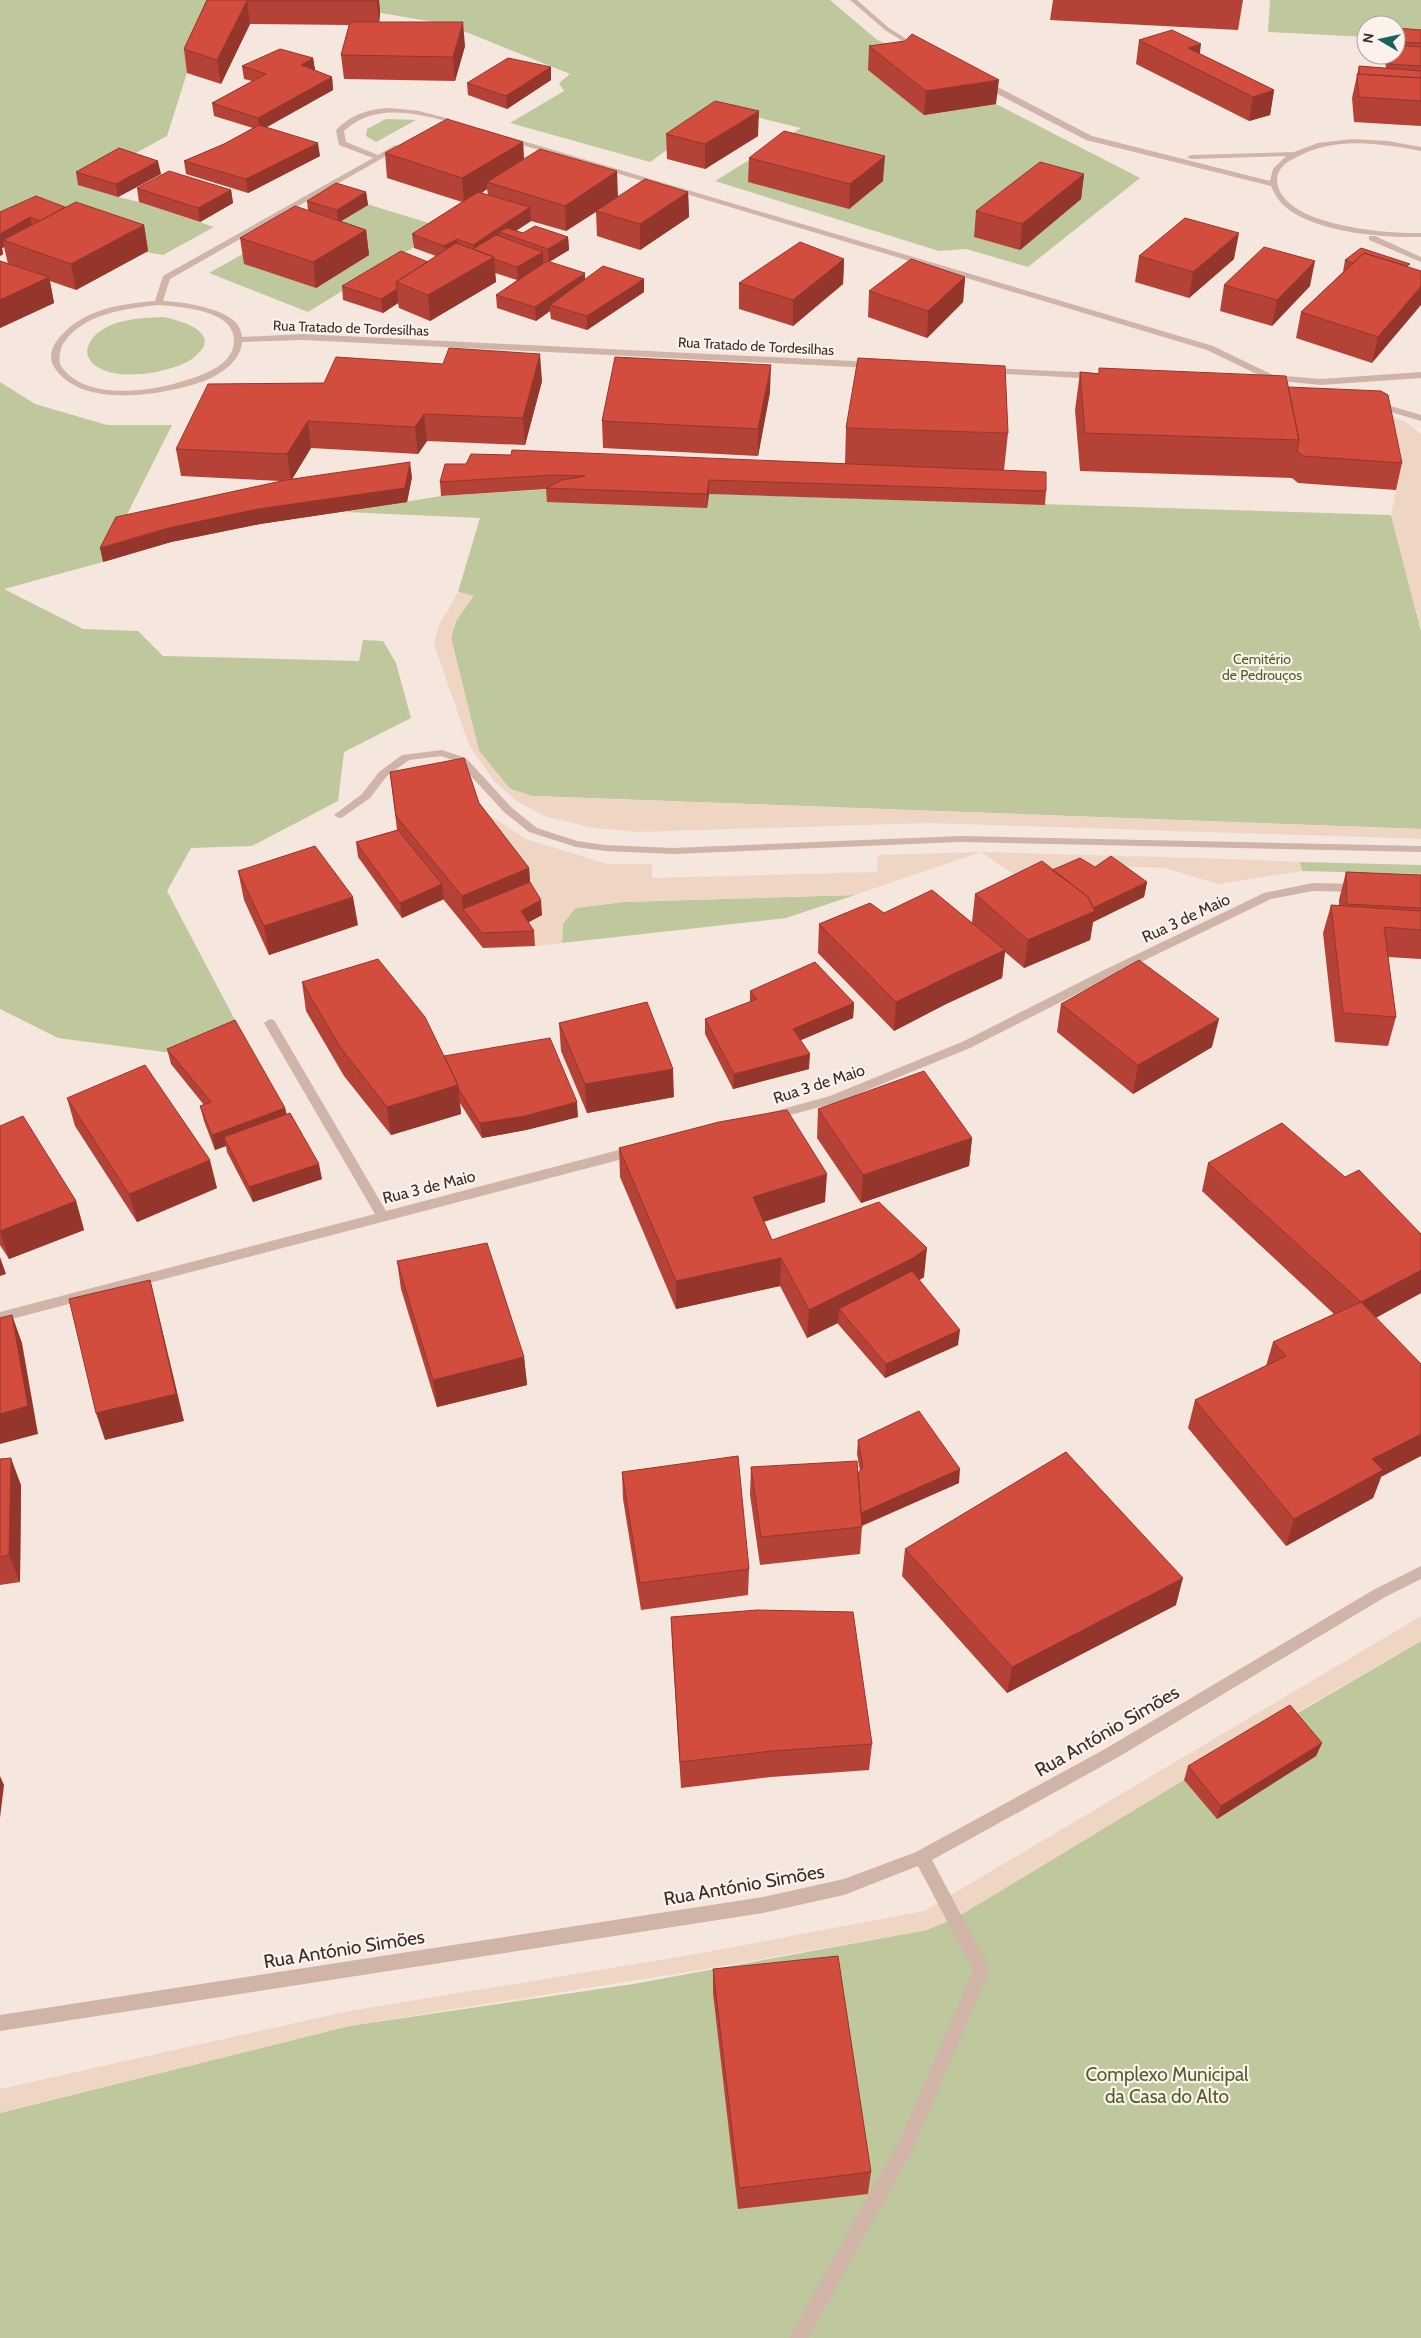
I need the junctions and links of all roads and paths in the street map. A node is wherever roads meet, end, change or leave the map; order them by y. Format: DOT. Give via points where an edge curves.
graph roads {
  1 [pos="853,0"];
  2 [pos="922,51"];
  3 [pos="974,78"];
  4 [pos="446,119"];
  5 [pos="456,122"];
  6 [pos="438,124"];
  7 [pos="475,128"];
  8 [pos="1421,140"];
  9 [pos="404,143"];
  10 [pos="1400,144"];
  11 [pos="1421,149"];
  12 [pos="1294,154"];
  13 [pos="378,158"];
  14 [pos="1176,158"];
  15 [pos="1274,184"];
  16 [pos="1363,234"];
  17 [pos="1421,235"];
  18 [pos="1421,260"];
  19 [pos="158,303"];
  20 [pos="240,340"];
  21 [pos="886,366"];
  22 [pos="985,371"];
  23 [pos="1421,375"];
  24 [pos="1104,376"];
  25 [pos="1271,377"];
  26 [pos="1251,379"];
  27 [pos="1321,382"];
  28 [pos="1338,389"];
  29 [pos="1370,402"];
  30 [pos="1421,418"];
  31 [pos="339,815"];
  32 [pos="1421,849"];
  33 [pos="1372,888"];
  34 [pos="270,1023"];
  35 [pos="761,1119"];
  36 [pos="650,1147"];
  37 [pos="382,1216"];
  38 [pos="0,1317"];
  39 [pos="1421,1572"];
  40 [pos="922,1857"];
  41 [pos="0,2023"];
  42 [pos="798,2338"];
  1 -- 2 [label="street" via="888,29"];
  3 -- 14 [label="street" via="1089,138"];
  4 -- 5 [label="street"];
  4 -- 6 [label="street"];
  4 -- 13 [label="street" via="421,112 389,110 364,114 346,123 340,130 342,143"];
  7 -- 25 [label="street" via="1210,348"];
  8 -- 10 [label="street"];
  9 -- 13 [label="street"];
  10 -- 11 [label="street"];
  10 -- 12 [label="street" via="1340,142 1314,146"];
  12 -- 14 [label="street"];
  12 -- 15 [label="street" via="1274,173"];
  13 -- 19 [label="street" via="166,278"];
  14 -- 15 [label="street"];
  15 -- 16 [label="street" via="1282,200 1302,214 1329,226"];
  16 -- 17 [label="street"];
  16 -- 18 [label="street"];
  19 -- 20 [label="street" via="184,304 224,317 235,328"];
  19 -- 20 [label="street" via="130,306 80,323 63,336 55,350 57,365 68,377 88,387 113,392 150,392 200,380 222,368 236,354"];
  20 -- 21 [label="street, Rua Tratado de Tordesilhas" via="303,337"];
  22 -- 24 [label="street"];
  23 -- 27 [label="street"];
  25 -- 26 [label="street"];
  25 -- 27 [label="street"];
  27 -- 28 [label="street"];
  29 -- 30 [label="street"];
  31 -- 32 [label="street" via="366,796 383,774 406,757 442,753 462,760 508,810 533,830 576,844 605,848 673,851 960,839"];
  33 -- 35 [label="street, Rua 3 de Maio" via="1313,887 1268,896 966,1045 834,1099"];
  34 -- 37 [label="street"];
  36 -- 37 [label="street, Rua 3 de Maio"];
  37 -- 38 [label="street, Rua 3 de Maio"];
  39 -- 40 [label="street, Rua António Simões" via="1380,1593 1110,1754"];
  40 -- 41 [label="street, Rua António Simões" via="844,1888 763,1905"];
  40 -- 42 [label="street" via="982,1969 907,2143"];
}
